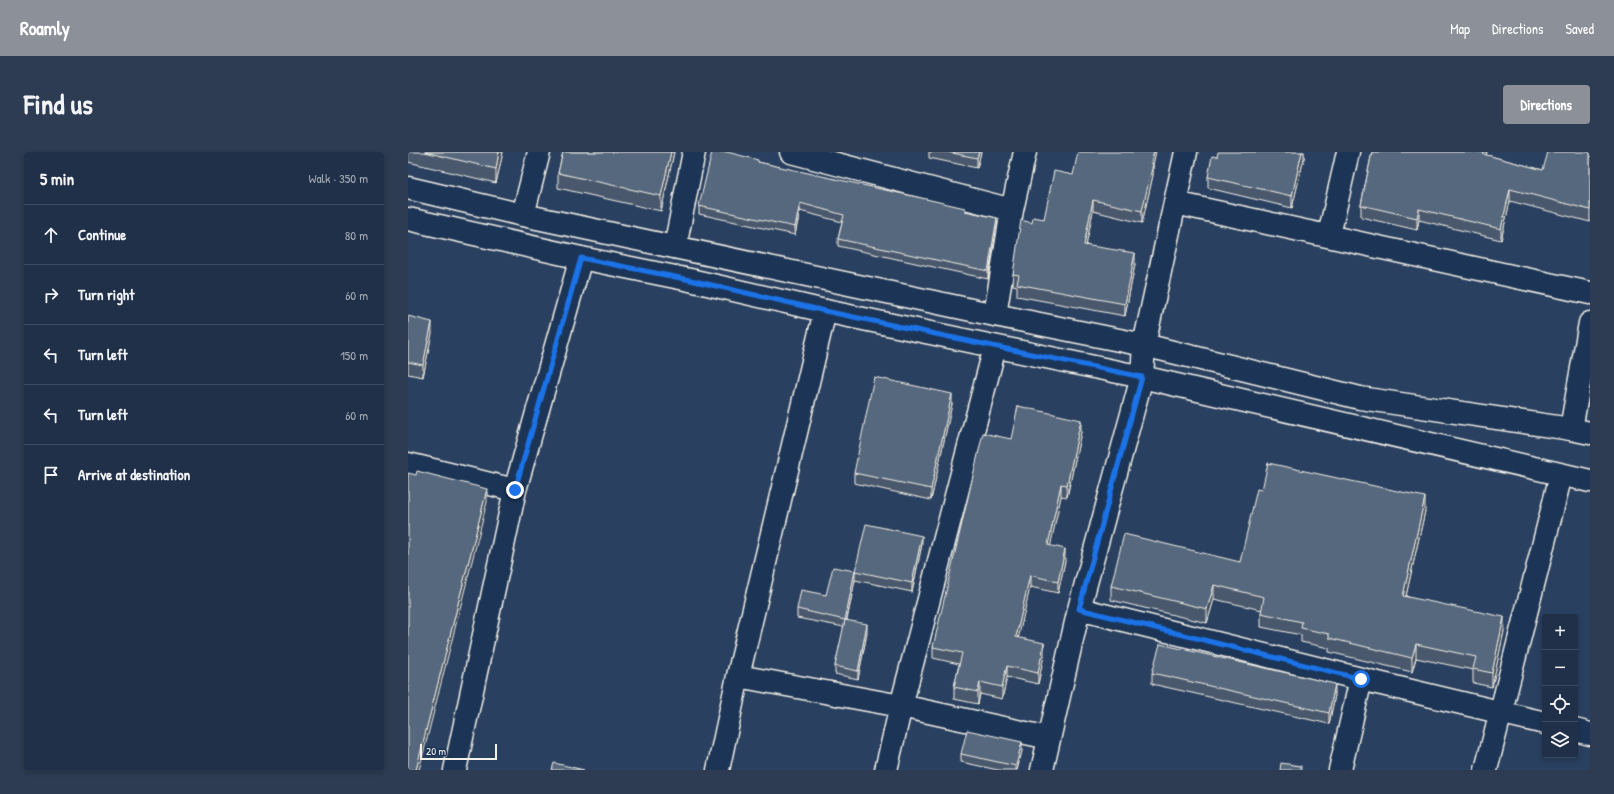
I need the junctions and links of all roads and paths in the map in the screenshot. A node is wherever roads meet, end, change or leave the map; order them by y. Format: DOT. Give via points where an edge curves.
graph roads {
  1 [pos="538,152"];
  2 [pos="694,152"];
  3 [pos="791,152"];
  4 [pos="1025,152"];
  5 [pos="1186,152"];
  6 [pos="1348,152"];
  7 [pos="408,188"];
  8 [pos="1174,202"];
  9 [pos="1012,210"];
  10 [pos="523,215"];
  11 [pos="408,219"];
  12 [pos="1328,235"];
  13 [pos="675,247"];
  14 [pos="581,258"];
  15 [pos="1590,293"];
  16 [pos="825,311"];
  17 [pos="995,315"];
  18 [pos="1590,323"];
  19 [pos="1144,345"];
  20 [pos="996,347"];
  21 [pos="1142,377"];
  22 [pos="1580,431"];
  23 [pos="408,464"];
  24 [pos="1561,475"];
  25 [pos="1590,481"];
  26 [pos="515,490"];
  27 [pos="1079,609"];
  28 [pos="738,676"];
  29 [pos="1361,679"];
  30 [pos="901,706"];
  31 [pos="1500,712"];
  32 [pos="1542,722"];
  33 [pos="1578,731"];
  34 [pos="1590,734"];
  35 [pos="1049,738"];
  36 [pos="455,770"];
  37 [pos="718,770"];
  38 [pos="886,770"];
  39 [pos="1042,770"];
  40 [pos="1340,770"];
  41 [pos="1486,770"];
  1 -- 10 [label="street"];
  2 -- 13 [label="street"];
  3 -- 9 [label="street"];
  4 -- 9 [label="street"];
  5 -- 8 [label="street"];
  6 -- 12 [label="street"];
  7 -- 10 [label="street"];
  8 -- 12 [label="street"];
  8 -- 19 [label="street"];
  9 -- 17 [label="street"];
  10 -- 13 [label="street"];
  11 -- 14 [label="street"];
  12 -- 15 [label="street"];
  13 -- 17 [label="street"];
  14 -- 16 [label="street"];
  14 -- 26 [label="street"];
  16 -- 20 [label="street"];
  16 -- 28 [label="street"];
  17 -- 19 [label="street"];
  18 -- 22 [label="street"];
  19 -- 21 [label="street"];
  19 -- 22 [label="street" via="1360,398"];
  20 -- 21 [label="street"];
  20 -- 30 [label="street"];
  21 -- 24 [label="street"];
  21 -- 27 [label="street"];
  23 -- 26 [label="street"];
  24 -- 25 [label="street"];
  24 -- 31 [label="street"];
  26 -- 36 [label="street"];
  27 -- 29 [label="street"];
  27 -- 35 [label="street"];
  28 -- 30 [label="street"];
  28 -- 37 [label="street"];
  29 -- 31 [label="street"];
  29 -- 40 [label="street"];
  30 -- 35 [label="street"];
  30 -- 38 [label="street"];
  31 -- 32 [label="street"];
  31 -- 41 [label="street"];
  33 -- 34 [label="street"];
  35 -- 39 [label="street"];
}
